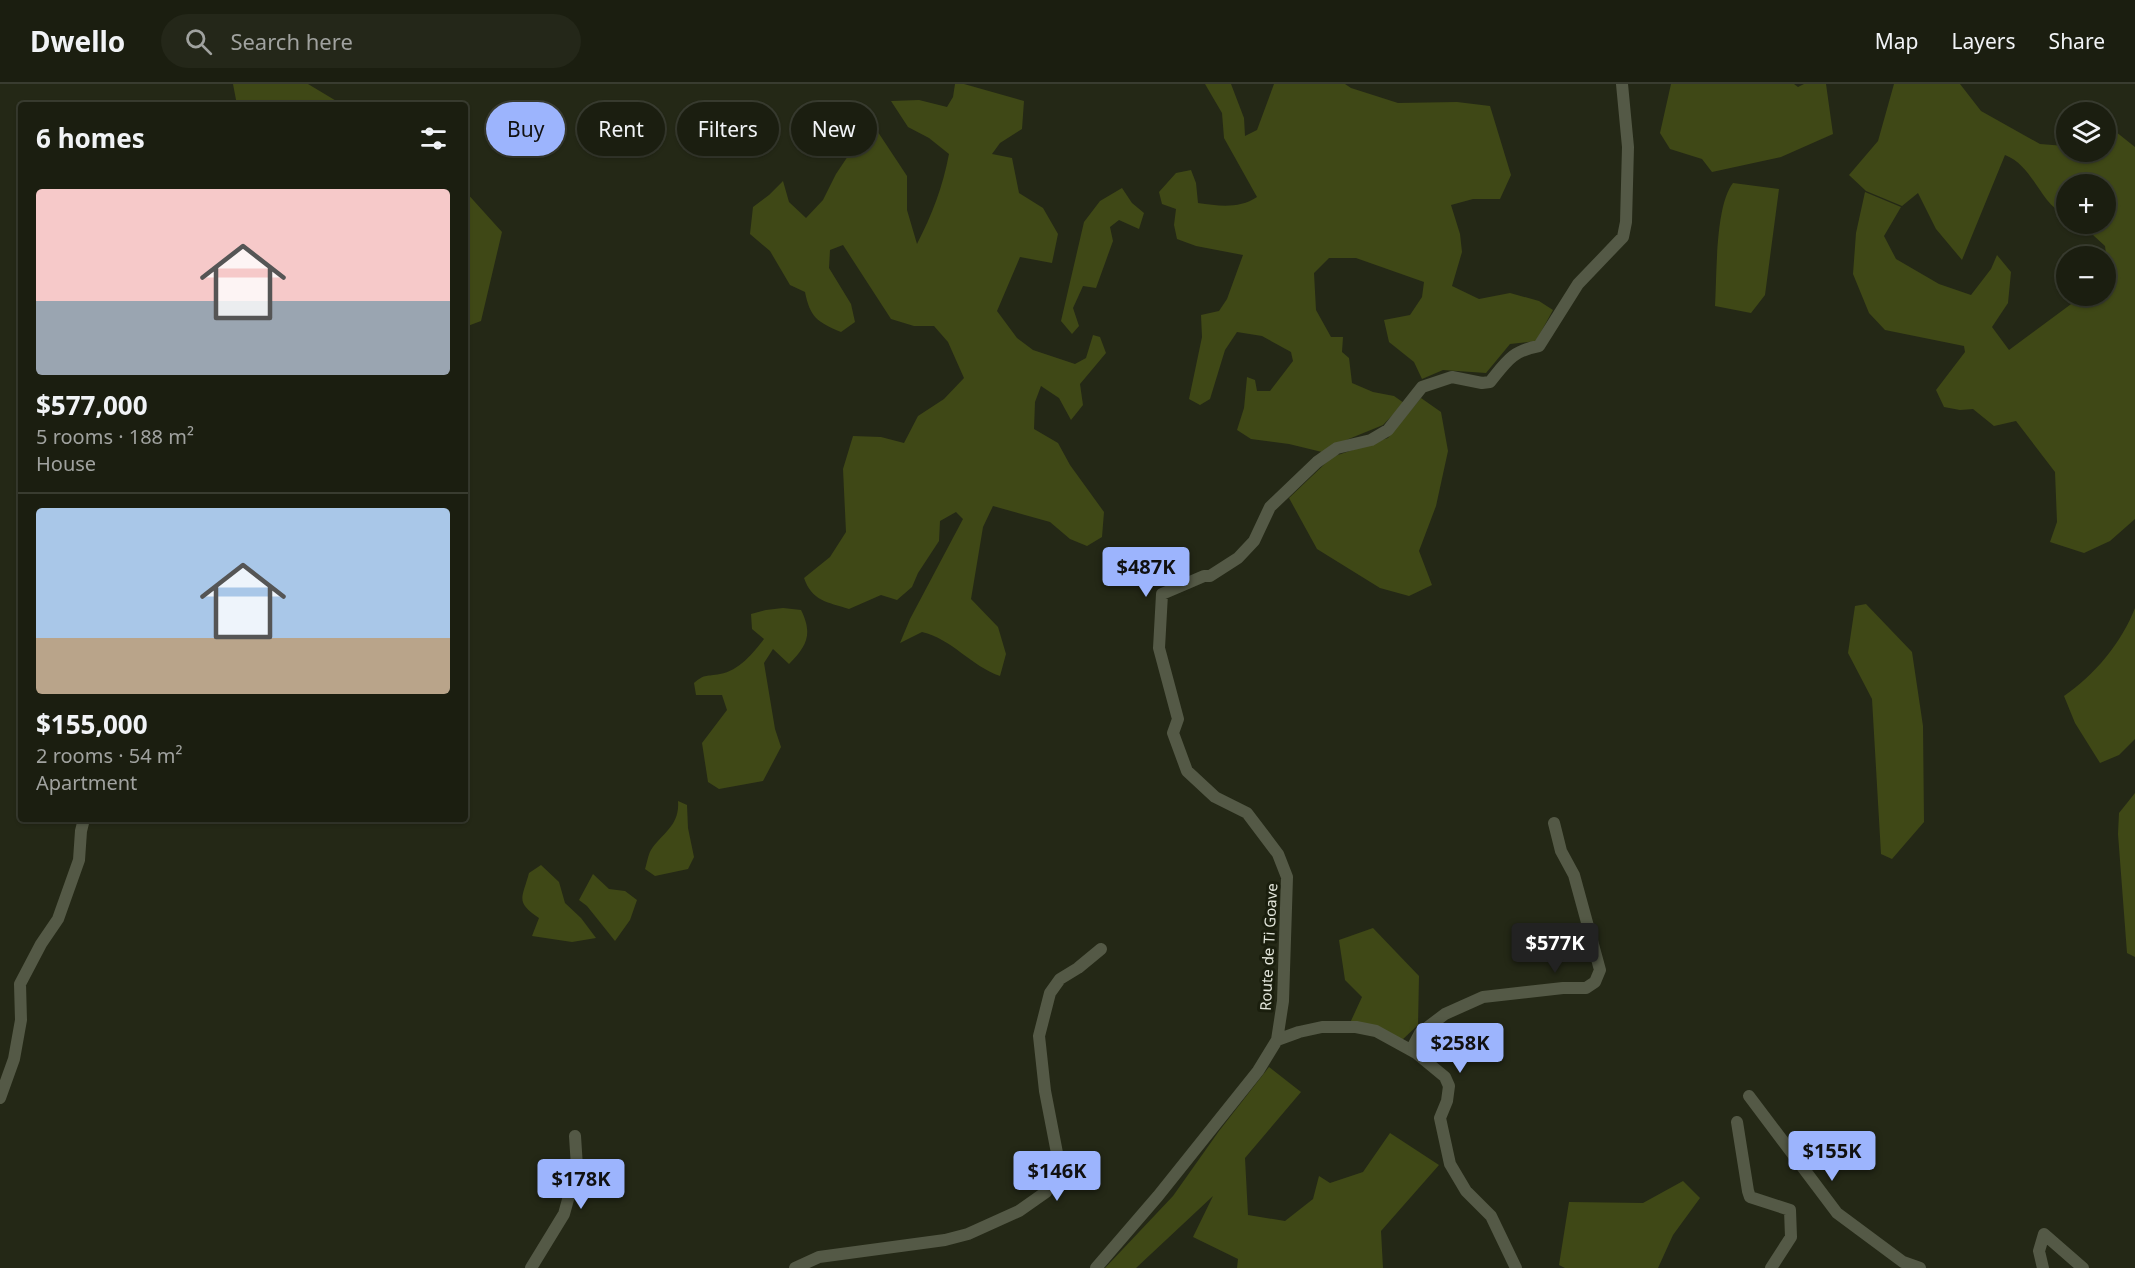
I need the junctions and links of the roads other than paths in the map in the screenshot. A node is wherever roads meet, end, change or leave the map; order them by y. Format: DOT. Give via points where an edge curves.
graph roads {
  1 [pos="1622,84"];
  2 [pos="83,822"];
  3 [pos="1554,823"];
  4 [pos="1101,949"];
  5 [pos="1277,1040"];
  6 [pos="1411,1050"];
  7 [pos="1,1094"];
  8 [pos="1749,1096"];
  9 [pos="1737,1122"];
  10 [pos="575,1136"];
  11 [pos="531,1268"];
  12 [pos="795,1268"];
  13 [pos="1096,1268"];
  14 [pos="1515,1268"];
  15 [pos="1771,1268"];
  16 [pos="1920,1268"];
  17 [pos="2043,1268"];
  18 [pos="2083,1268"];
  1 -- 5 [label="street, Route de Ti Goave" via="1628,147 1623,237 1578,284 1539,346 1513,354 1490,382 1452,377 1422,387 1388,430 1371,440 1337,448 1277,498 1254,541 1238,558 1210,576 1162,594 1159,648 1178,719 1173,732 1187,771 1215,797 1247,813 1278,854 1287,877 1283,1001"];
  2 -- 7 [label="street" via="79,860 58,919 20,984 21,1020 14,1059"];
  3 -- 6 [label="street" via="1561,851 1574,875 1600,970 1595,982 1586,988 1483,997 1445,1014 1420,1033"];
  4 -- 12 [label="street" via="1060,979 1050,993 1039,1036 1057,1153 1054,1176 1046,1192 1019,1210 968,1234 819,1257"];
  5 -- 6 [label="street" via="1322,1027 1356,1027 1376,1031"];
  5 -- 13 [label="street, Route de Ti Goave" via="1258,1071"];
  6 -- 14 [label="street" via="1445,1077 1449,1086 1440,1118 1450,1164 1466,1191 1491,1216"];
  8 -- 16 [label="street" via="1837,1213 1903,1262"];
  9 -- 15 [label="street" via="1750,1197 1790,1210 1791,1237"];
  10 -- 11 [label="street" via="577,1167 564,1214"];
  17 -- 18 [label="street" via="2039,1251 2044,1234"];
}
